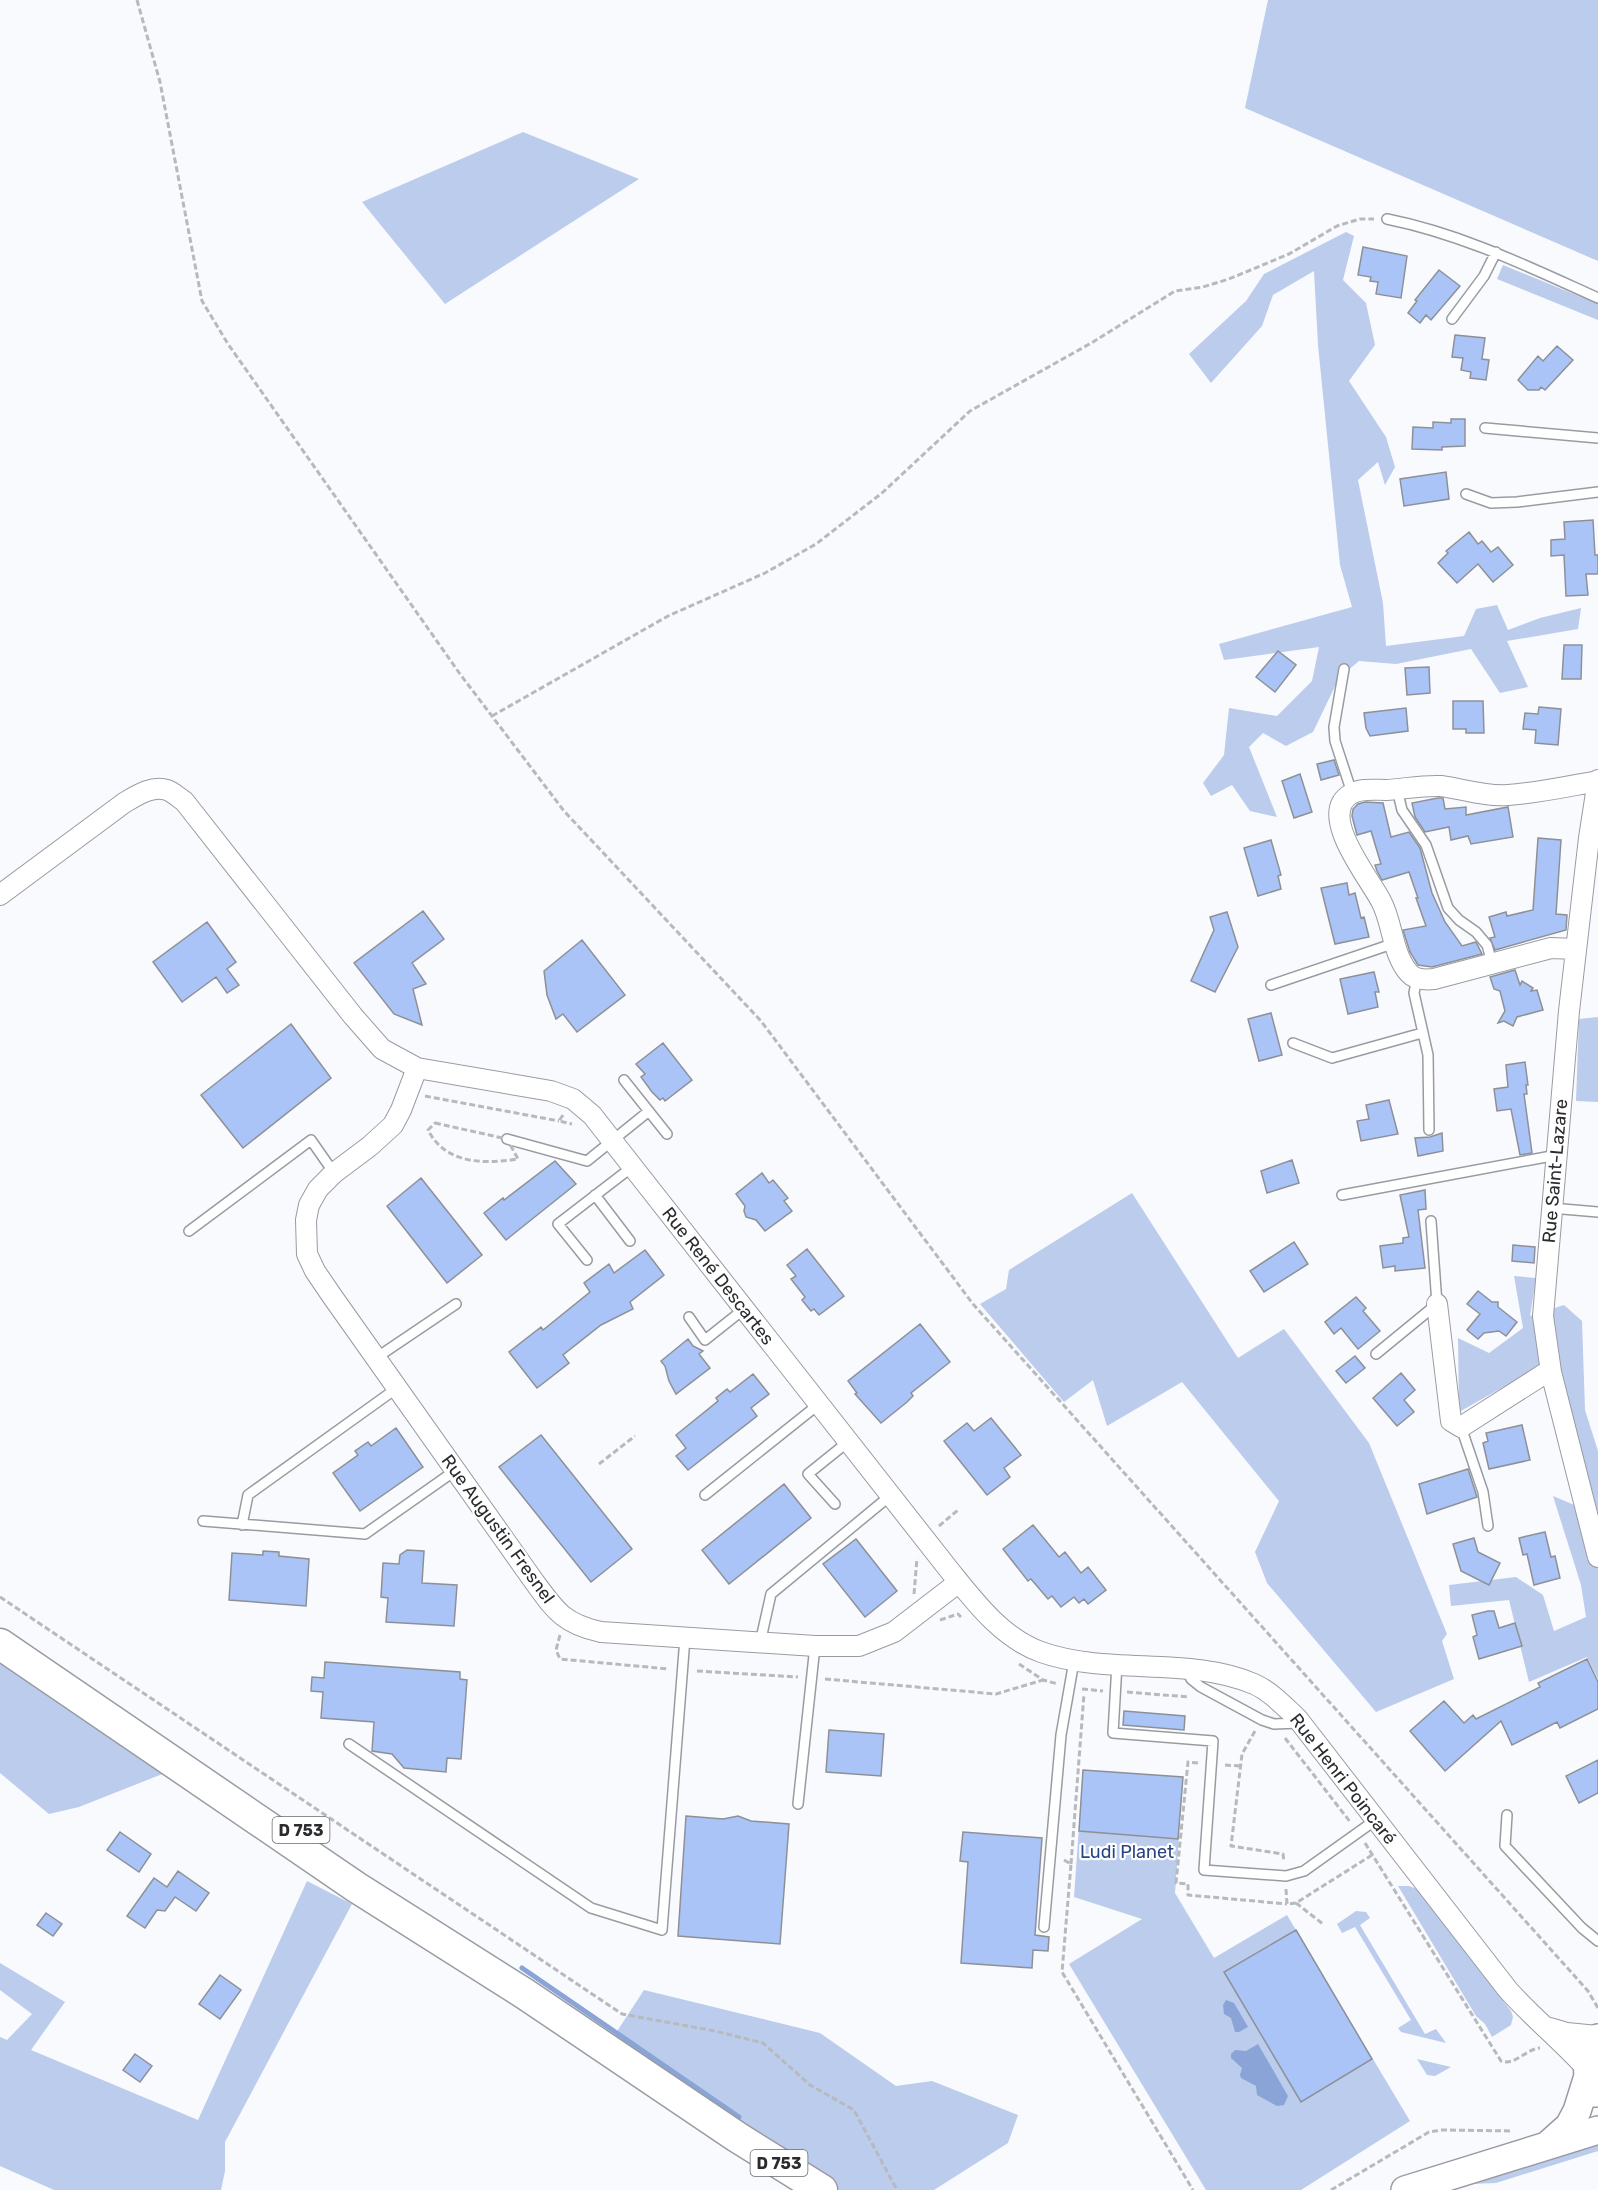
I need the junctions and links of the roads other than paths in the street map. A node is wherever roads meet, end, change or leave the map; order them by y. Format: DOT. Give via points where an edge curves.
graph roads {
  1 [pos="1387,219"];
  2 [pos="1496,252"];
  3 [pos="1598,298"];
  4 [pos="1452,319"];
  5 [pos="1485,428"];
  6 [pos="1598,438"];
  7 [pos="1598,492"];
  8 [pos="1466,494"];
  9 [pos="1344,669"];
  10 [pos="1598,780"];
  11 [pos="1397,789"];
  12 [pos="1352,793"];
  13 [pos="0,895"];
  14 [pos="1395,942"];
  15 [pos="1576,949"];
  16 [pos="1492,963"];
  17 [pos="1417,978"];
  18 [pos="1271,985"];
  19 [pos="1422,1033"];
  20 [pos="1293,1043"];
  21 [pos="417,1068"];
  22 [pos="624,1080"];
  23 [pos="649,1111"];
  24 [pos="1429,1130"];
  25 [pos="667,1134"];
  26 [pos="507,1139"];
  27 [pos="611,1141"];
  28 [pos="1557,1155"];
  29 [pos="632,1167"];
  30 [pos="334,1173"];
  31 [pos="595,1195"];
  32 [pos="1342,1195"];
  33 [pos="1551,1208"];
  34 [pos="1598,1212"];
  35 [pos="1431,1221"];
  36 [pos="189,1231"];
  37 [pos="630,1241"];
  38 [pos="587,1260"];
  39 [pos="456,1304"];
  40 [pos="1437,1304"];
  41 [pos="744,1309"];
  42 [pos="688,1317"];
  43 [pos="1376,1354"];
  44 [pos="376,1358"];
  45 [pos="1551,1372"];
  46 [pos="397,1388"];
  47 [pos="819,1404"];
  48 [pos="1461,1427"];
  49 [pos="849,1442"];
  50 [pos="456,1470"];
  51 [pos="705,1495"];
  52 [pos="891,1495"];
  53 [pos="835,1504"];
  54 [pos="203,1521"];
  55 [pos="242,1525"];
  56 [pos="1488,1526"];
  57 [pos="1598,1557"];
  58 [pos="959,1582"];
  59 [pos="0,1621"];
  60 [pos="685,1638"];
  61 [pos="760,1643"];
  62 [pos="0,1644"];
  63 [pos="815,1646"];
  64 [pos="1074,1660"];
  65 [pos="1117,1664"];
  66 [pos="1187,1670"];
  67 [pos="1301,1722"];
  68 [pos="349,1744"];
  69 [pos="798,1804"];
  70 [pos="1507,1815"];
  71 [pos="1377,1819"];
  72 [pos="1044,1927"];
  73 [pos="1598,1941"];
  74 [pos="525,1994"];
  75 [pos="1539,2024"];
  76 [pos="1598,2037"];
  77 [pos="1591,2081"];
  78 [pos="1598,2130"];
  79 [pos="737,2137"];
  80 [pos="1550,2143"];
  81 [pos="806,2190"];
  82 [pos="822,2190"];
  83 [pos="1405,2190"];
  1 -- 2 [label="lane" via="1419,225"];
  2 -- 3 [label="lane"];
  2 -- 4 [label="lane" via="1479,284"];
  5 -- 6 [label="lane"];
  7 -- 8 [label="lane" via="1491,503"];
  9 -- 12 [label="lane" via="1334,727"];
  10 -- 11 [label="street" via="1508,795 1438,786"];
  10 -- 15 [label="street, Rue Saint-Lazare"];
  11 -- 12 [label="street"];
  11 -- 16 [label="lane" via="1402,810 1426,845 1448,908 1487,945"];
  12 -- 14 [label="street" via="1341,802 1342,831 1381,900"];
  13 -- 21 [label="street, Rue René Descartes" via="124,803 151,789 167,790 184,801 368,1035 382,1049"];
  14 -- 17 [label="street" via="1409,974"];
  14 -- 18 [label="lane"];
  15 -- 16 [label="street" via="1551,948"];
  15 -- 28 [label="street, Rue Saint-Lazare"];
  16 -- 17 [label="street" via="1434,979"];
  17 -- 19 [label="lane" via="1414,993"];
  19 -- 20 [label="lane" via="1332,1058"];
  19 -- 24 [label="lane" via="1428,1055"];
  21 -- 27 [label="street, Rue René Descartes" via="551,1090 573,1099 592,1115"];
  21 -- 30 [label="street, Rue Augustin Fresnel" via="393,1125"];
  22 -- 23 [label="lane"];
  23 -- 25 [label="lane"];
  23 -- 27 [label="lane"];
  26 -- 27 [label="lane" via="587,1161"];
  27 -- 29 [label="street, Rue René Descartes"];
  28 -- 32 [label="lane"];
  28 -- 33 [label="street, Rue Saint-Lazare"];
  29 -- 31 [label="lane"];
  29 -- 41 [label="street, Rue René Descartes"];
  30 -- 36 [label="lane" via="310,1140"];
  30 -- 44 [label="street, Rue Augustin Fresnel" via="309,1205 307,1254 315,1272"];
  31 -- 37 [label="lane"];
  31 -- 38 [label="lane" via="558,1224"];
  33 -- 34 [label="lane"];
  33 -- 45 [label="street, Rue Saint-Lazare" via="1543,1316"];
  35 -- 40 [label="lane"];
  39 -- 44 [label="lane"];
  40 -- 43 [label="lane"];
  40 -- 48 [label="street" via="1451,1421"];
  41 -- 42 [label="lane" via="705,1340"];
  41 -- 47 [label="street, Rue René Descartes"];
  44 -- 46 [label="street, Rue Augustin Fresnel"];
  45 -- 48 [label="street"];
  45 -- 57 [label="street, Rue Saint-Lazare"];
  46 -- 50 [label="street, Rue Augustin Fresnel"];
  46 -- 55 [label="lane" via="248,1495"];
  47 -- 49 [label="street, Rue René Descartes"];
  47 -- 51 [label="lane"];
  48 -- 56 [label="lane" via="1483,1492"];
  49 -- 52 [label="street, Rue René Descartes"];
  49 -- 53 [label="lane" via="808,1474"];
  50 -- 55 [label="lane" via="365,1534"];
  50 -- 60 [label="street, Rue Augustin Fresnel" via="565,1619 580,1628 601,1632"];
  52 -- 58 [label="street, Rue René Descartes"];
  52 -- 61 [label="lane" via="771,1594"];
  54 -- 55 [label="lane"];
  58 -- 63 [label="street, Rue Augustin Fresnel" via="894,1632 874,1642"];
  58 -- 64 [label="street" via="989,1617 1016,1638 1040,1652"];
  59 -- 74 [label="main road, D 753" via="456,1938"];
  60 -- 61 [label="street, Rue Augustin Fresnel"];
  60 -- 68 [label="lane" via="662,1930 591,1908"];
  61 -- 63 [label="street, Rue Augustin Fresnel"];
  62 -- 74 [label="main road, D 753" via="357,1887"];
  63 -- 69 [label="lane"];
  64 -- 65 [label="street, Rue Henri Poincaré"];
  64 -- 72 [label="lane" via="1061,1735"];
  65 -- 66 [label="street, Rue Henri Poincaré"];
  65 -- 71 [label="lane" via="1113,1733 1213,1741 1204,1870 1286,1876 1304,1870"];
  66 -- 67 [label="street, Rue Henri Poincaré" via="1228,1675 1256,1685"];
  66 -- 67 [label="lane" via="1202,1687 1262,1720 1274,1724"];
  67 -- 71 [label="street, Rue Henri Poincaré"];
  70 -- 73 [label="lane" via="1505,1846"];
  71 -- 75 [label="street, Rue Henri Poincaré" via="1508,1990"];
  74 -- 79 [label="main road, D 753"];
  75 -- 76 [label="street"];
  75 -- 77 [label="street" via="1567,2046"];
  76 -- 77 [label="main road" via="1590,2052"];
  77 -- 80 [label="main road" via="1569,2126"];
  78 -- 80 [label="main road"];
  79 -- 81 [label="main road, D 753"];
  79 -- 82 [label="main road, D 753"];
  80 -- 83 [label="main road"];
}
